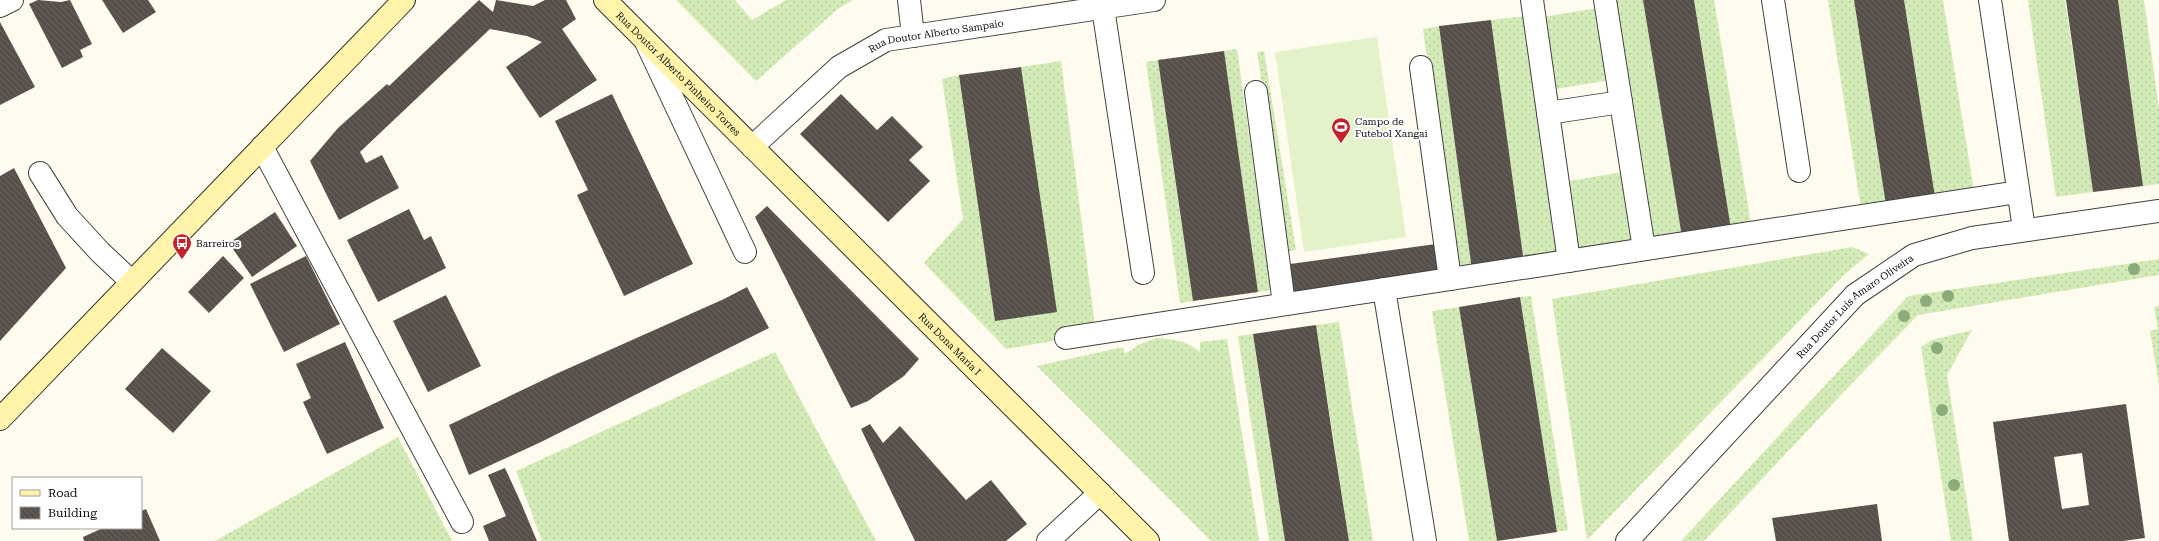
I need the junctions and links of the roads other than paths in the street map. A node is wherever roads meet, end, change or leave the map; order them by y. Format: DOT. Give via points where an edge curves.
graph roads {
  1 [pos="12,0"];
  2 [pos="404,0"];
  3 [pos="605,0"];
  4 [pos="909,0"];
  5 [pos="1154,0"];
  6 [pos="1532,0"];
  7 [pos="1605,0"];
  8 [pos="1773,0"];
  9 [pos="1990,0"];
  10 [pos="0,6"];
  11 [pos="1103,8"];
  12 [pos="913,36"];
  13 [pos="645,41"];
  14 [pos="1421,67"];
  15 [pos="1256,92"];
  16 [pos="1621,102"];
  17 [pos="1548,113"];
  18 [pos="752,147"];
  19 [pos="262,148"];
  20 [pos="1799,171"];
  21 [pos="40,172"];
  22 [pos="2018,192"];
  23 [pos="2159,211"];
  24 [pos="2024,229"];
  25 [pos="1644,249"];
  26 [pos="745,252"];
  27 [pos="1569,261"];
  28 [pos="1142,273"];
  29 [pos="1450,279"];
  30 [pos="132,282"];
  31 [pos="1384,289"];
  32 [pos="1284,304"];
  33 [pos="1066,338"];
  34 [pos="0,419"];
  35 [pos="1100,493"];
  36 [pos="462,522"];
  37 [pos="1048,541"];
  38 [pos="1148,541"];
  39 [pos="1424,541"];
  40 [pos="1627,541"];
  1 -- 10 [label="street"];
  2 -- 19 [label="main road"];
  3 -- 13 [label="main road, Rua Doutor Alberto Pinheiro Torres"];
  4 -- 12 [label="street"];
  5 -- 11 [label="street, Rua Doutor Alberto Sampaio"];
  6 -- 17 [label="street"];
  7 -- 16 [label="street"];
  8 -- 20 [label="street"];
  9 -- 22 [label="street"];
  11 -- 12 [label="street, Rua Doutor Alberto Sampaio"];
  11 -- 28 [label="street"];
  12 -- 18 [label="street, Rua Doutor Alberto Sampaio" via="886,40 839,67"];
  13 -- 18 [label="main road, Rua Doutor Alberto Pinheiro Torres"];
  13 -- 26 [label="street"];
  14 -- 29 [label="street"];
  15 -- 32 [label="street"];
  16 -- 17 [label="street"];
  16 -- 25 [label="street"];
  17 -- 27 [label="street"];
  18 -- 35 [label="main road, Rua Dona Maria I"];
  19 -- 30 [label="main road"];
  19 -- 36 [label="street"];
  21 -- 30 [label="street" via="67,216"];
  22 -- 24 [label="street"];
  22 -- 25 [label="street"];
  23 -- 24 [label="street, Rua Doutor Luís Amaro Oliveira"];
  24 -- 40 [label="street, Rua Doutor Luís Amaro Oliveira" via="1972,238 1914,255 1855,295"];
  25 -- 27 [label="street"];
  27 -- 29 [label="street"];
  29 -- 31 [label="street"];
  30 -- 34 [label="main road"];
  31 -- 32 [label="street"];
  31 -- 39 [label="street"];
  32 -- 33 [label="street"];
  35 -- 37 [label="street"];
  35 -- 38 [label="main road, Rua Dona Maria I"];
}
